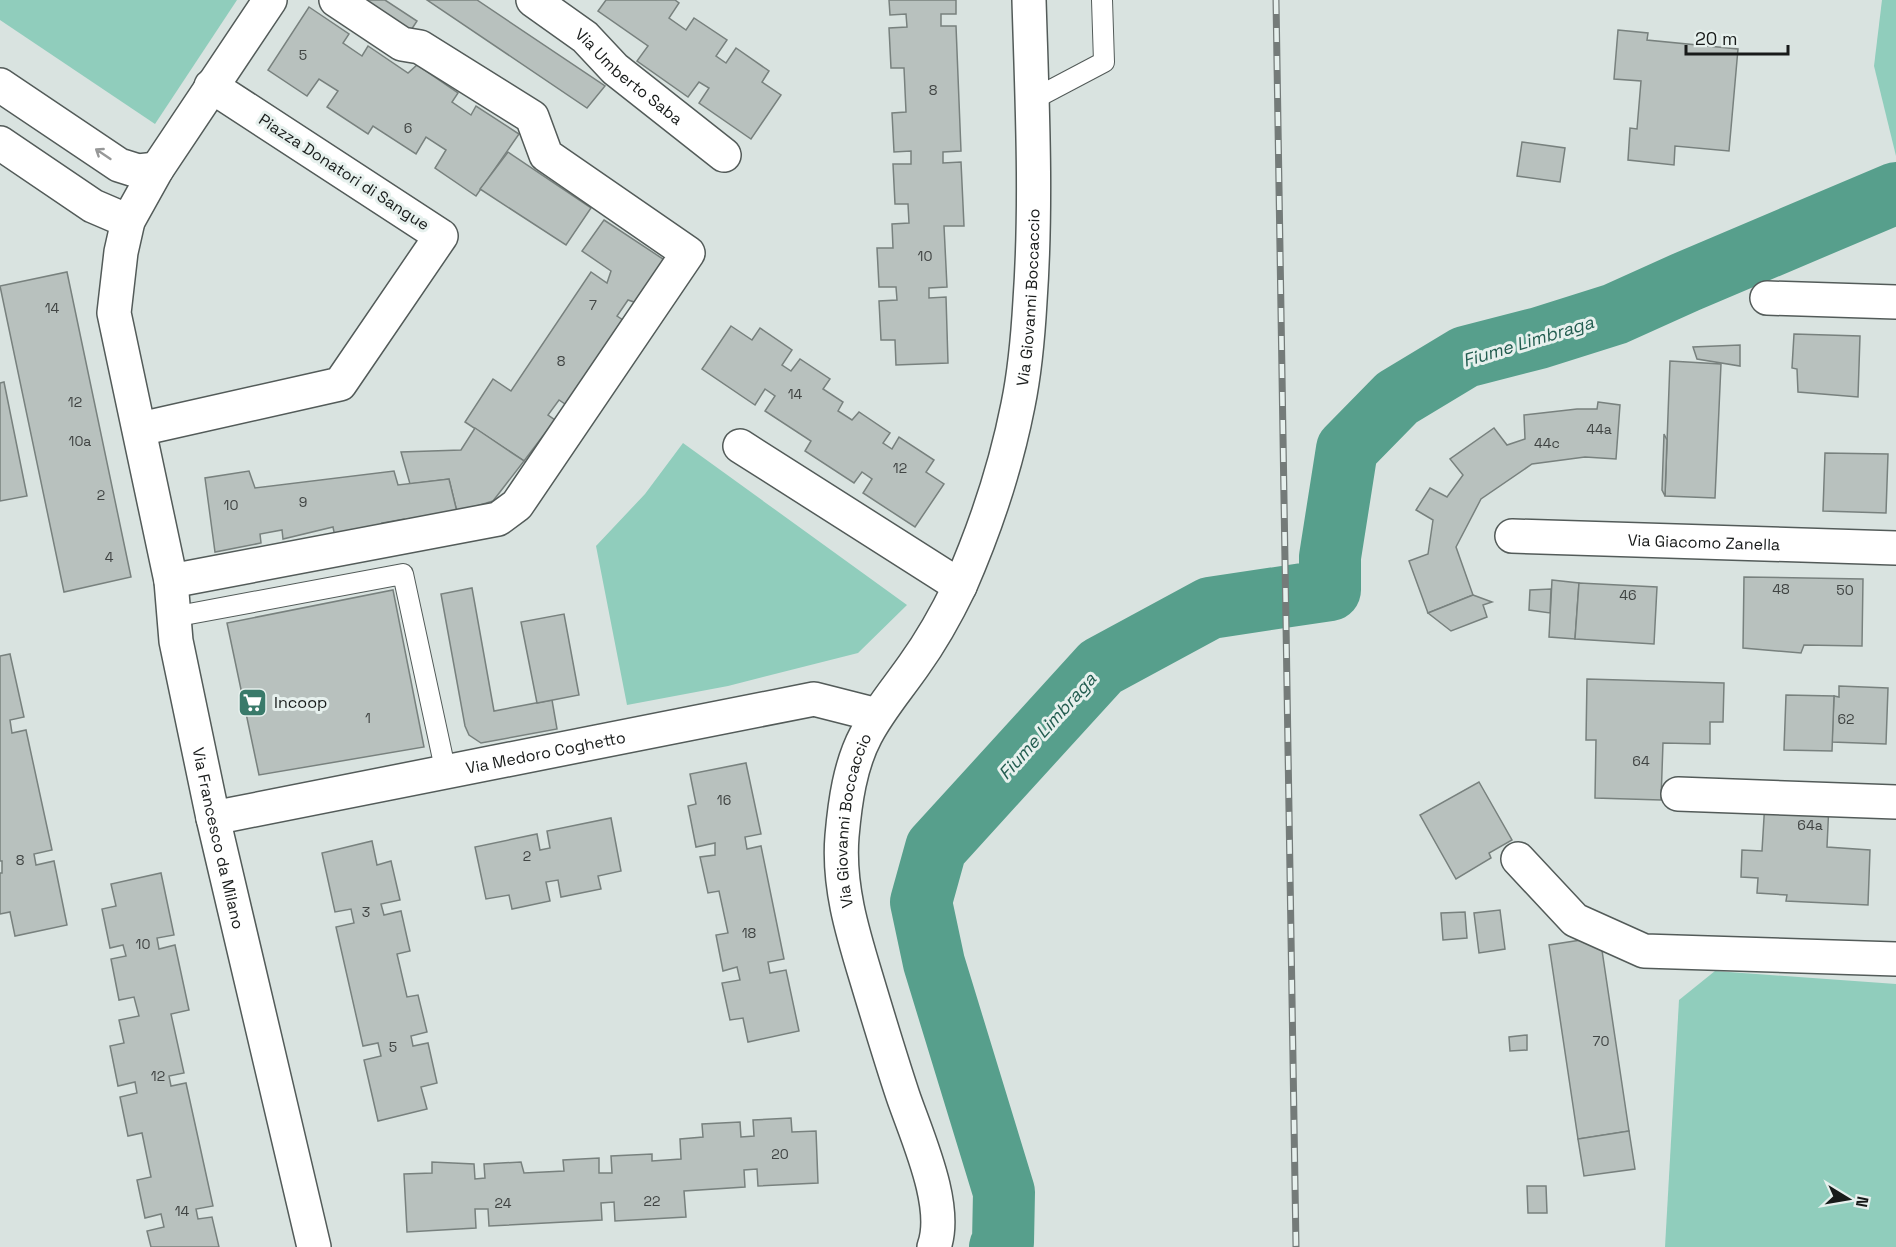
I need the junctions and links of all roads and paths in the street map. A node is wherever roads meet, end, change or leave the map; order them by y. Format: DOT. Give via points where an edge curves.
graph roads {
  1 [pos="270,0"];
  2 [pos="336,0"];
  3 [pos="532,0"];
  4 [pos="1029,0"];
  5 [pos="1102,0"];
  6 [pos="0,85"];
  7 [pos="212,86"];
  8 [pos="1032,100"];
  9 [pos="0,143"];
  10 [pos="724,155"];
  11 [pos="157,169"];
  12 [pos="128,221"];
  13 [pos="1767,298"];
  14 [pos="1896,302"];
  15 [pos="140,429"];
  16 [pos="740,447"];
  17 [pos="1512,536"];
  18 [pos="1896,548"];
  19 [pos="171,581"];
  20 [pos="960,586"];
  21 [pos="173,617"];
  22 [pos="877,715"];
  23 [pos="446,772"];
  24 [pos="1678,794"];
  25 [pos="1896,802"];
  26 [pos="213,818"];
  27 [pos="1518,859"];
  28 [pos="1896,959"];
  29 [pos="314,1247"];
  30 [pos="934,1247"];
  1 -- 7 [label="street"];
  2 -- 19 [label="street" via="402,44 420,47 532,117 546,155 688,253 517,505 498,519"];
  3 -- 10 [label="street, Via Umberto Saba" via="585,37 615,69"];
  4 -- 8 [label="street, Via Giovanni Boccaccio"];
  5 -- 8 [label="lane" via="1104,62"];
  11 -- 6 [label="street, one-way" via="138,171 119,165"];
  7 -- 11 [label="street"];
  7 -- 15 [label="street, Piazza Donatori di Sangue" via="441,236 340,384"];
  8 -- 20 [label="street, Via Giovanni Boccaccio" via="1034,212 1027,346 1005,457"];
  9 -- 12 [label="street" via="93,206"];
  11 -- 12 [label="street"];
  12 -- 15 [label="street" via="114,313"];
  13 -- 14 [label="street"];
  15 -- 19 [label="street, Via Francesco da Milano"];
  16 -- 20 [label="street"];
  17 -- 18 [label="street, Via Giacomo Zanella"];
  19 -- 21 [label="street, Via Francesco da Milano"];
  20 -- 22 [label="street, Via Giovanni Boccaccio" via="936,632"];
  21 -- 23 [label="lane" via="403,574"];
  21 -- 26 [label="street, Via Francesco da Milano"];
  22 -- 23 [label="street, Via Medoro Coghetto" via="814,699"];
  22 -- 30 [label="street, Via Giovanni Boccaccio" via="854,765 847,796 842,839 843,888 886,1046 936,1193 939,1234"];
  23 -- 26 [label="street, Via Medoro Coghetto"];
  24 -- 25 [label="street"];
  26 -- 29 [label="street, Via Francesco da Milano"];
  27 -- 28 [label="street" via="1575,920 1644,951"];
}
